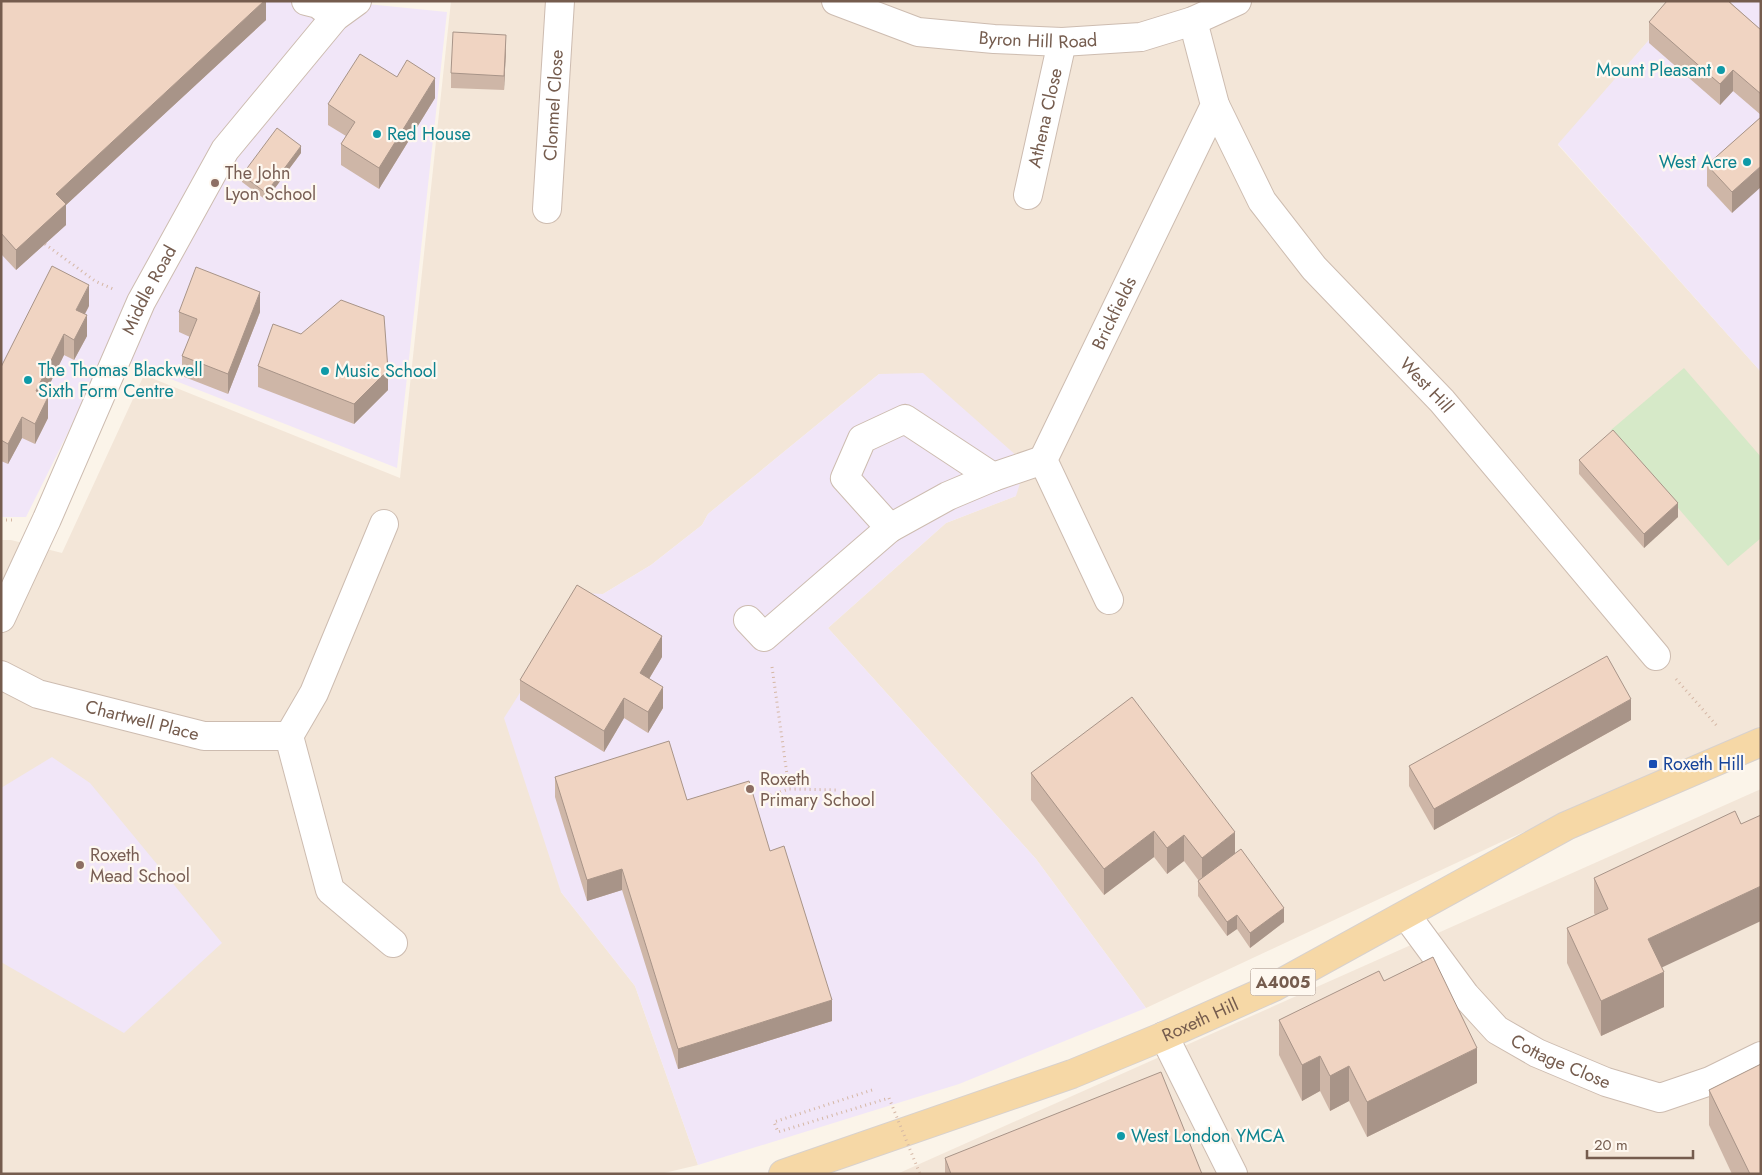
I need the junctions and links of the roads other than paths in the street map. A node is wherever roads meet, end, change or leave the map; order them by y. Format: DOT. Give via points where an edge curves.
graph roads {
  1 [pos="306,1"];
  2 [pos="357,1"];
  3 [pos="560,1"];
  4 [pos="836,1"];
  5 [pos="1237,1"];
  6 [pos="335,17"];
  7 [pos="1194,21"];
  8 [pos="1062,42"];
  9 [pos="1215,105"];
  10 [pos="1028,195"];
  11 [pos="547,209"];
  12 [pos="1043,460"];
  13 [pos="993,477"];
  14 [pos="384,524"];
  15 [pos="890,528"];
  16 [pos="1109,600"];
  17 [pos="1,618"];
  18 [pos="748,620"];
  19 [pos="1656,656"];
  20 [pos="1,675"];
  21 [pos="289,736"];
  22 [pos="1749,746"];
  23 [pos="1406,916"];
  24 [pos="393,943"];
  25 [pos="1164,1036"];
  26 [pos="1761,1056"];
  27 [pos="783,1174"];
  28 [pos="1233,1174"];
  1 -- 6 [label="street" via="318,4"];
  2 -- 6 [label="street, Middle Road"];
  3 -- 11 [label="street, Clonmel Close"];
  4 -- 8 [label="street, Byron Hill Road" via="918,32"];
  5 -- 7 [label="street, Byron Hill Road"];
  6 -- 17 [label="street, Middle Road" via="225,150 141,302"];
  7 -- 8 [label="street, Byron Hill Road" via="1142,37"];
  7 -- 9 [label="street"];
  8 -- 10 [label="street, Athena Close"];
  9 -- 12 [label="street, Brickfields"];
  9 -- 19 [label="street, West Hill" via="1262,201 1314,268 1442,401"];
  12 -- 13 [label="street"];
  12 -- 16 [label="street"];
  13 -- 15 [label="street" via="948,496"];
  13 -- 15 [label="street" via="904,419 862,439 845,478"];
  14 -- 21 [label="street" via="314,693"];
  15 -- 18 [label="street" via="764,637"];
  20 -- 21 [label="street, Chartwell Place" via="38,694 204,736"];
  21 -- 24 [label="street" via="330,890"];
  22 -- 23 [label="main road, Roxeth Hill / A4005" via="1566,826"];
  23 -- 25 [label="main road, Roxeth Hill / A4005" via="1274,987"];
  23 -- 26 [label="street, Cottage Close" via="1465,995 1497,1030 1537,1053 1606,1082 1660,1098 1710,1081"];
  25 -- 27 [label="main road, Roxeth Hill / A4005" via="1072,1074"];
  25 -- 28 [label="street"];
}
